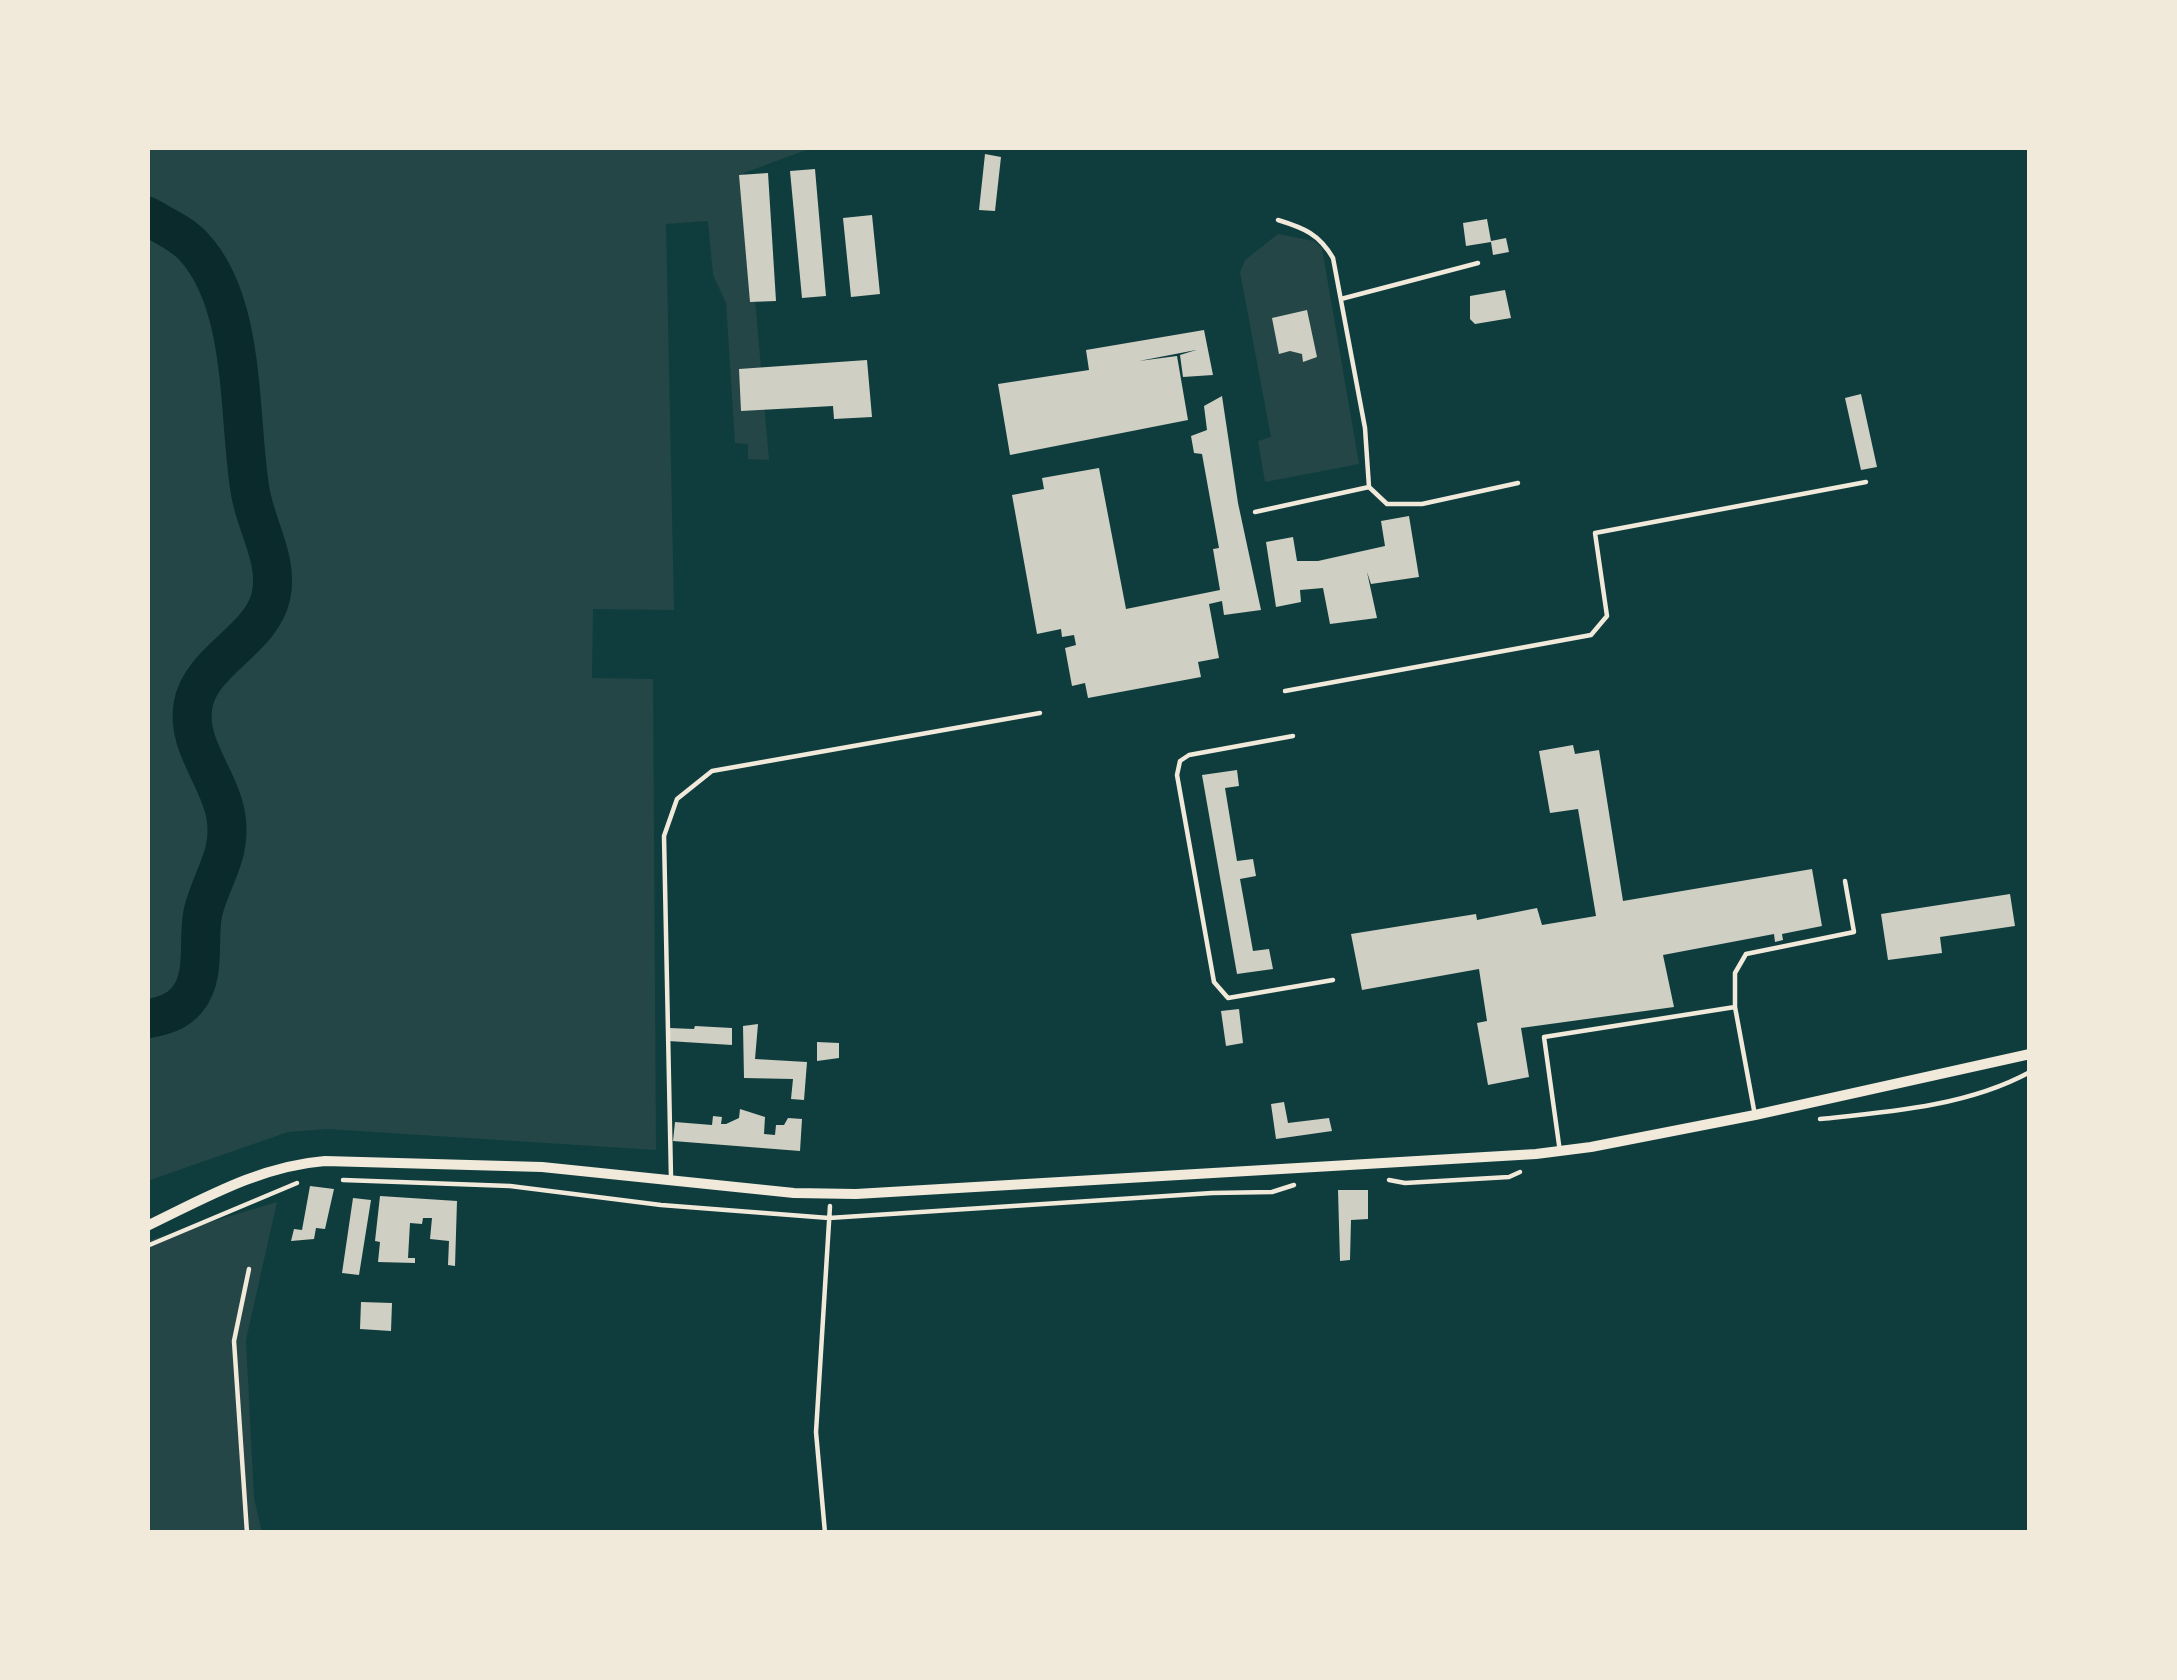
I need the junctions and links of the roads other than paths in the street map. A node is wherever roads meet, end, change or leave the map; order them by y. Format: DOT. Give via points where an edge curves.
graph roads {
  1 [pos="1278,220"];
  2 [pos="1478,263"];
  3 [pos="1341,299"];
  4 [pos="1866,482"];
  5 [pos="1518,483"];
  6 [pos="1370,487"];
  7 [pos="1256,512"];
  8 [pos="1285,691"];
  9 [pos="1040,713"];
  10 [pos="1293,736"];
  11 [pos="1845,881"];
  12 [pos="1334,980"];
  13 [pos="1735,1007"];
  14 [pos="2030,1054"];
  15 [pos="1755,1114"];
  16 [pos="1560,1151"];
  17 [pos="671,1178"];
  18 [pos="147,1226"];
  1 -- 3 [label="lane" via="1322,239"];
  2 -- 3 [label="lane"];
  3 -- 6 [label="lane"];
  4 -- 8 [label="lane" via="1595,533 1607,616 1591,635"];
  5 -- 6 [label="lane" via="1422,504 1387,504"];
  6 -- 7 [label="lane"];
  9 -- 17 [label="lane" via="712,771 676,800 664,836"];
  10 -- 12 [label="lane" via="1189,755 1178,775 1219,992 1228,998"];
  11 -- 13 [label="lane" via="1854,932 1746,954 1735,973"];
  13 -- 15 [label="lane"];
  13 -- 16 [label="lane" via="1544,1037"];
  14 -- 15 [label="street"];
  15 -- 16 [label="street"];
  16 -- 17 [label="street" via="830,1194"];
  17 -- 18 [label="street" via="309,1162 253,1176"];
}
